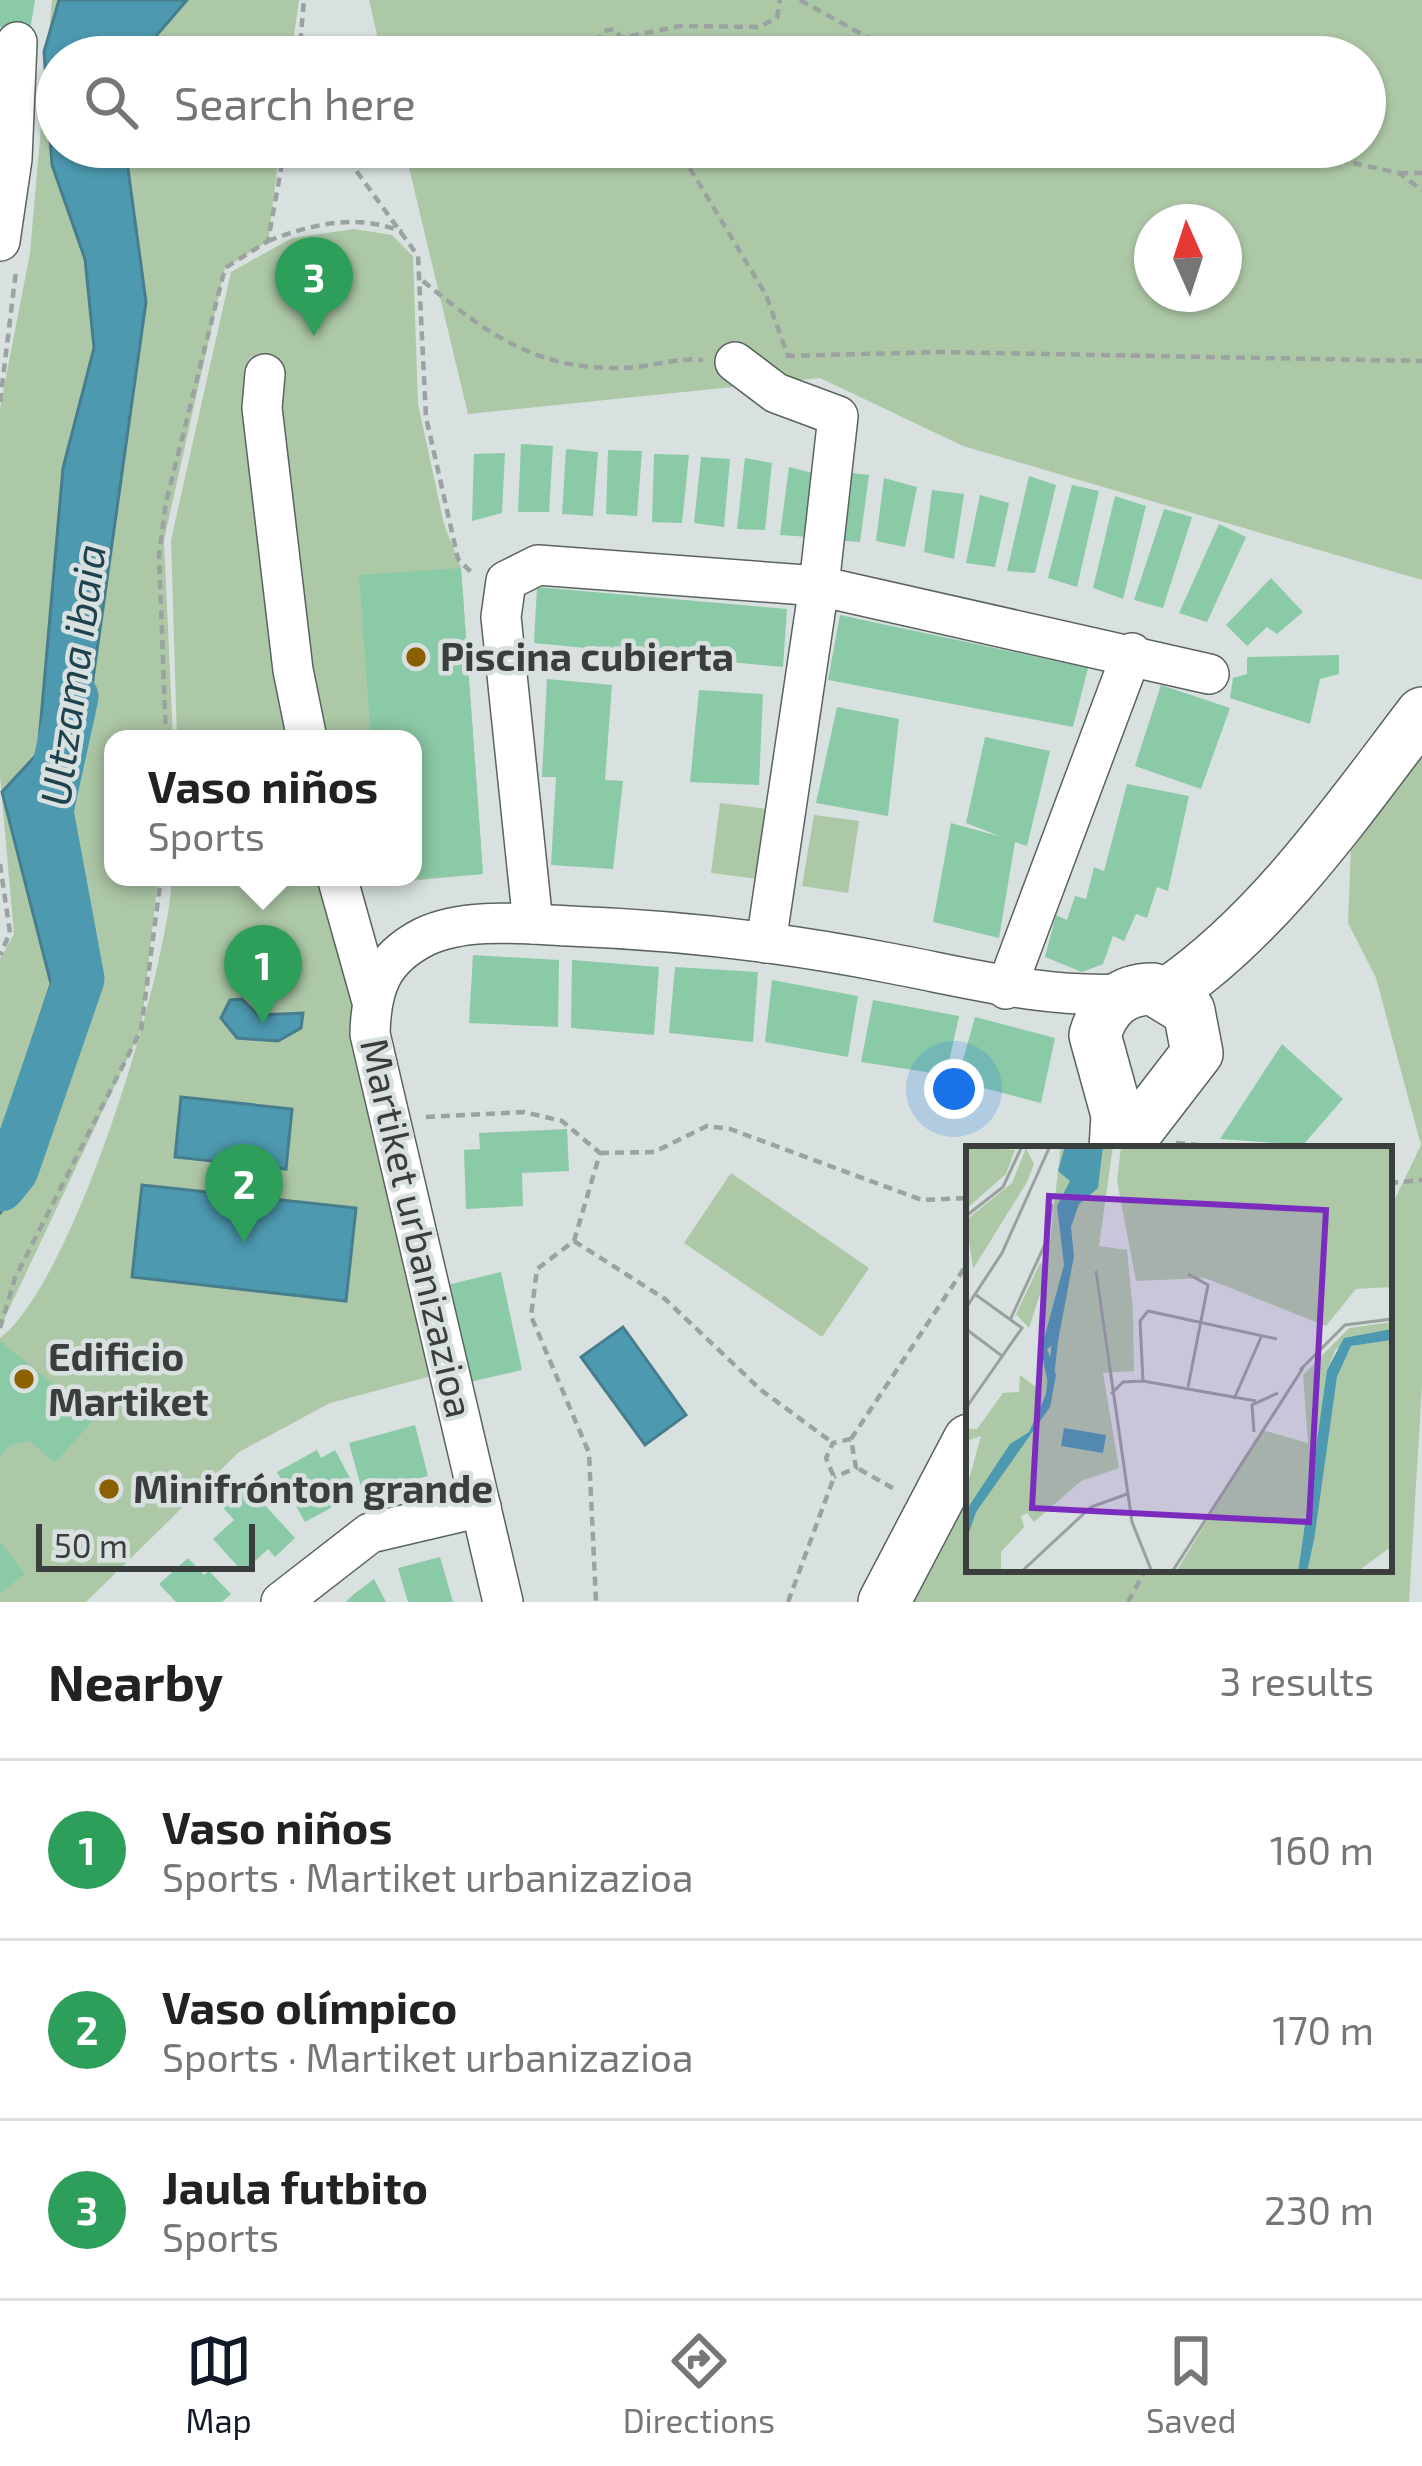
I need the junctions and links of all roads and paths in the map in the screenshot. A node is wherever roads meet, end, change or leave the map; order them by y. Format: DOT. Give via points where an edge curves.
graph roads {
  1 [pos="304,0"];
  2 [pos="780,0"];
  3 [pos="800,0"];
  4 [pos="301,36"];
  5 [pos="632,36"];
  6 [pos="865,36"];
  7 [pos="17,42"];
  8 [pos="281,168"];
  9 [pos="355,168"];
  10 [pos="689,168"];
  11 [pos="1377,168"];
  12 [pos="1400,173"];
  13 [pos="1422,173"];
  14 [pos="1422,190"];
  15 [pos="407,234"];
  16 [pos="0,241"];
  17 [pos="268,242"];
  18 [pos="423,281"];
  19 [pos="788,356"];
  20 [pos="1422,361"];
  21 [pos="735,362"];
  22 [pos="265,374"];
  23 [pos="458,559"];
  24 [pos="820,586"];
  25 [pos="1132,653"];
  26 [pos="1209,674"];
  27 [pos="1422,713"];
  28 [pos="166,730"];
  29 [pos="306,730"];
  30 [pos="1346,812"];
  31 [pos="0,864"];
  32 [pos="160,886"];
  33 [pos="340,886"];
  34 [pos="533,924"];
  35 [pos="766,943"];
  36 [pos="0,956"];
  37 [pos="1006,989"];
  38 [pos="1146,993"];
  39 [pos="371,998"];
  40 [pos="1198,1037"];
  41 [pos="1099,1060"];
  42 [pos="1167,1088"];
  43 [pos="392,1128"];
  44 [pos="1136,1146"];
  45 [pos="1138,1146"];
  46 [pos="600,1154"];
  47 [pos="1422,1180"];
  48 [pos="1392,1183"];
  49 [pos="966,1198"];
  50 [pos="574,1241"];
  51 [pos="966,1265"];
  52 [pos="0,1328"];
  53 [pos="850,1439"];
  54 [pos="833,1443"];
  55 [pos="966,1446"];
  56 [pos="856,1468"];
  57 [pos="834,1477"];
  58 [pos="481,1507"];
  59 [pos="932,1510"];
  60 [pos="1144,1572"];
  61 [pos="281,1602"];
  62 [pos="503,1602"];
  63 [pos="596,1602"];
  64 [pos="788,1602"];
  65 [pos="884,1602"];
  66 [pos="1128,1602"];
  1 -- 4 [label="path"];
  2 -- 5 [label="path" via="777,18 759,26 680,26"];
  3 -- 6 [label="path"];
  7 -- 16 [label="street"];
  8 -- 17 [label="path"];
  9 -- 15 [label="path"];
  10 -- 19 [label="path" via="766,295"];
  11 -- 12 [label="path"];
  12 -- 13 [label="path"];
  12 -- 14 [label="path"];
  15 -- 17 [label="path" via="349,222"];
  15 -- 18 [label="path"];
  17 -- 28 [label="path" via="225,268 166,502 159,555"];
  18 -- 21 [label="path" via="493,338 527,354 614,369 687,358"];
  18 -- 23 [label="path" via="426,417"];
  19 -- 20 [label="path"];
  19 -- 21 [label="path"];
  21 -- 24 [label="street" via="776,393 838,416"];
  22 -- 29 [label="street" via="262,408"];
  24 -- 25 [label="street"];
  24 -- 34 [label="street" via="538,565 506,580 501,617"];
  24 -- 35 [label="street"];
  25 -- 26 [label="street"];
  25 -- 37 [label="street"];
  27 -- 30 [label="main road"];
  30 -- 38 [label="main road" via="1217,960"];
  30 -- 40 [label="main road"];
  31 -- 36 [label="path" via="10,933"];
  32 -- 52 [label="path" via="141,1030 15,1278"];
  33 -- 39 [label="street"];
  34 -- 35 [label="street, Martiket urbanizazioa"];
  34 -- 39 [label="street, Martiket urbanizazioa" via="428,935 383,968"];
  35 -- 37 [label="street, Martiket urbanizazioa"];
  37 -- 38 [label="street, Martiket urbanizazioa"];
  37 -- 41 [label="street, Martiket urbanizazioa" via="1058,1011 1083,1031"];
  38 -- 40 [label="main road" via="1189,1011"];
  38 -- 41 [label="main road" via="1100,1018"];
  39 -- 43 [label="street, Martiket urbanizazioa" via="370,1034"];
  40 -- 42 [label="main road" via="1191,1067"];
  41 -- 42 [label="main road" via="1138,1092"];
  41 -- 44 [label="main road"];
  42 -- 45 [label="main road"];
  43 -- 46 [label="path" via="441,1113 524,1112 562,1121"];
  43 -- 58 [label="street, Martiket urbanizazioa"];
  46 -- 49 [label="path" via="654,1151 707,1126 922,1200"];
  46 -- 50 [label="path"];
  47 -- 48 [label="path"];
  50 -- 54 [label="path" via="665,1299 761,1390"];
  50 -- 63 [label="path" via="537,1269 531,1316 589,1453"];
  51 -- 53 [label="path"];
  53 -- 54 [label="path"];
  53 -- 56 [label="path"];
  54 -- 57 [label="path" via="826,1458"];
  55 -- 59 [label="main road"];
  56 -- 57 [label="path"];
  56 -- 59 [label="path"];
  57 -- 64 [label="path"];
  58 -- 61 [label="street" via="370,1533"];
  58 -- 62 [label="street, Martiket urbanizazioa"];
  59 -- 65 [label="main road"];
  60 -- 66 [label="path"];
}
